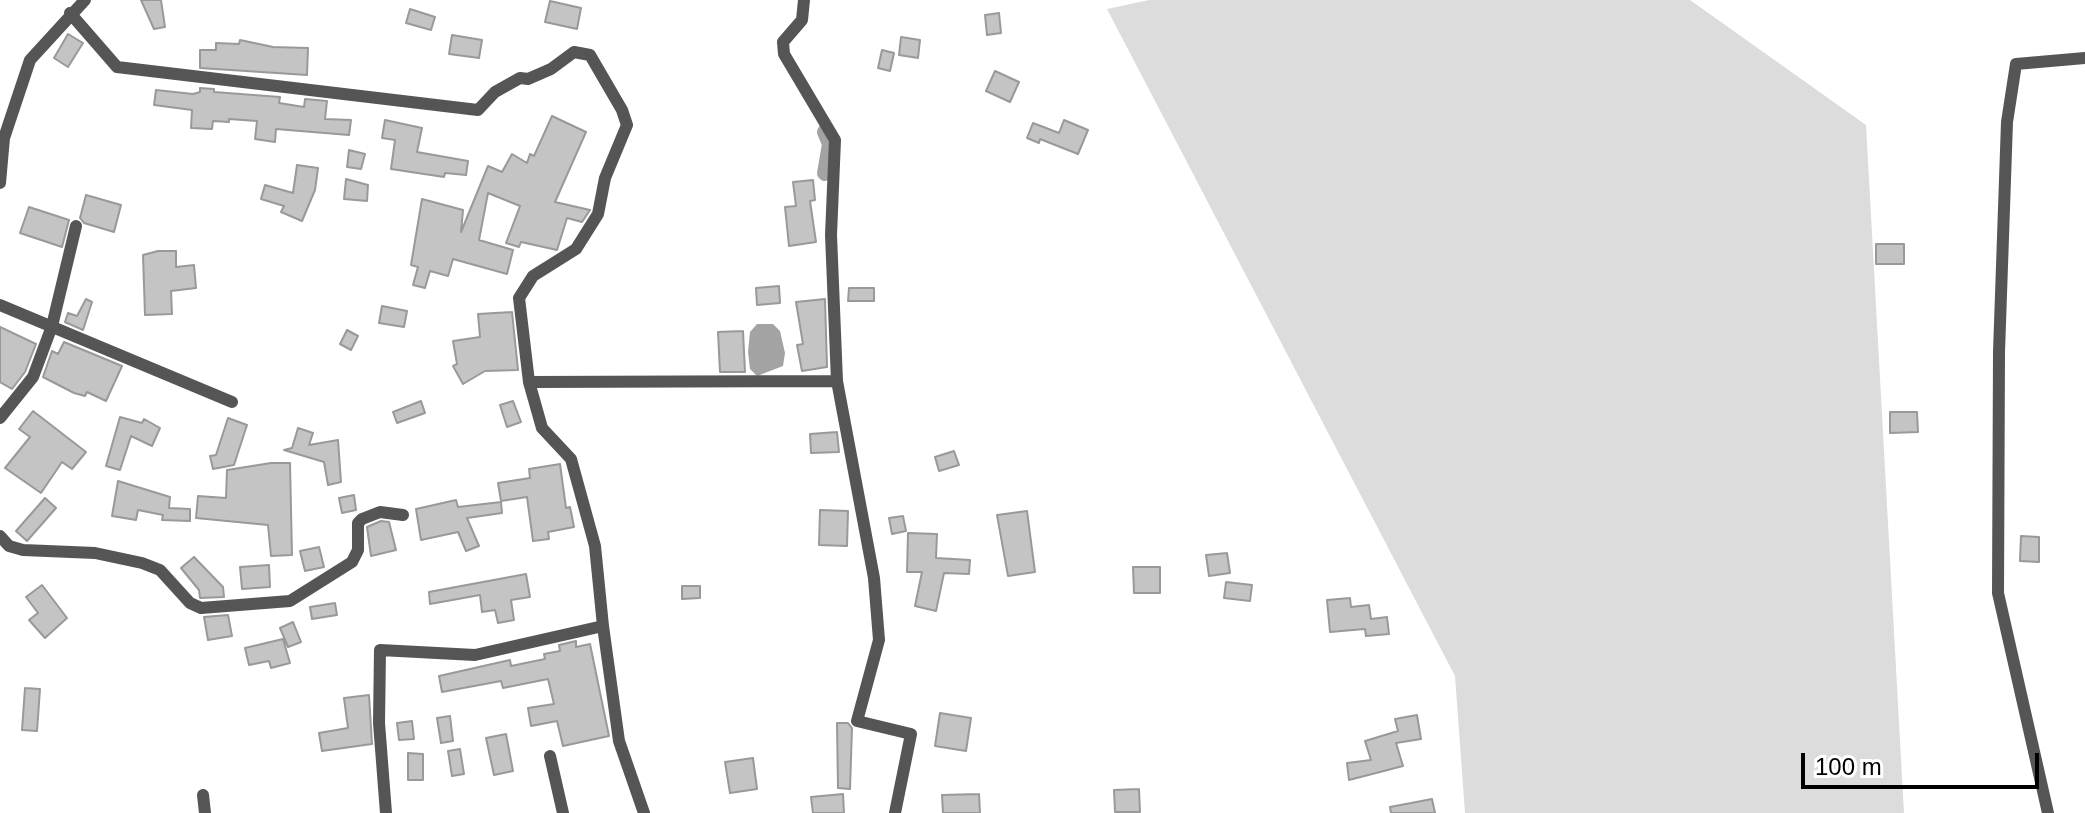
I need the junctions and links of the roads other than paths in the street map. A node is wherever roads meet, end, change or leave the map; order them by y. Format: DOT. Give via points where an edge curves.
graph roads {
  1 [pos="85,0"];
  2 [pos="804,0"];
  3 [pos="70,13"];
  4 [pos="2085,58"];
  5 [pos="0,183"];
  6 [pos="76,226"];
  7 [pos="0,305"];
  8 [pos="52,326"];
  9 [pos="837,381"];
  10 [pos="529,382"];
  11 [pos="232,402"];
  12 [pos="0,418"];
  13 [pos="403,515"];
  14 [pos="0,536"];
  15 [pos="603,626"];
  16 [pos="550,756"];
  17 [pos="203,795"];
  18 [pos="205,813"];
  19 [pos="386,813"];
  20 [pos="563,813"];
  21 [pos="644,813"];
  22 [pos="895,813"];
  23 [pos="2048,813"];
  1 -- 3 [label="street"];
  2 -- 9 [label="street" via="802,20 783,42 791,69 835,140 831,235"];
  3 -- 5 [label="street" via="30,60 20,83 4,138"];
  3 -- 10 [label="street" via="117,67 478,110 495,92 520,78 551,69 574,52 590,55 627,125 589,229 576,249 533,276 519,298"];
  4 -- 23 [label="street" via="2016,64 2007,122 1998,593"];
  6 -- 8 [label="street"];
  7 -- 8 [label="street"];
  8 -- 11 [label="street"];
  8 -- 12 [label="street" via="33,377"];
  9 -- 10 [label="street"];
  9 -- 22 [label="street" via="874,578 879,640 857,721 911,734"];
  10 -- 15 [label="street" via="542,428 571,459 595,546"];
  13 -- 14 [label="street" via="380,512 362,519 352,562 290,601 201,608 160,570 142,563 95,553 23,550"];
  15 -- 19 [label="street" via="475,655 380,650"];
  15 -- 21 [label="street" via="619,741"];
  16 -- 20 [label="street"];
  17 -- 18 [label="street"];
}
